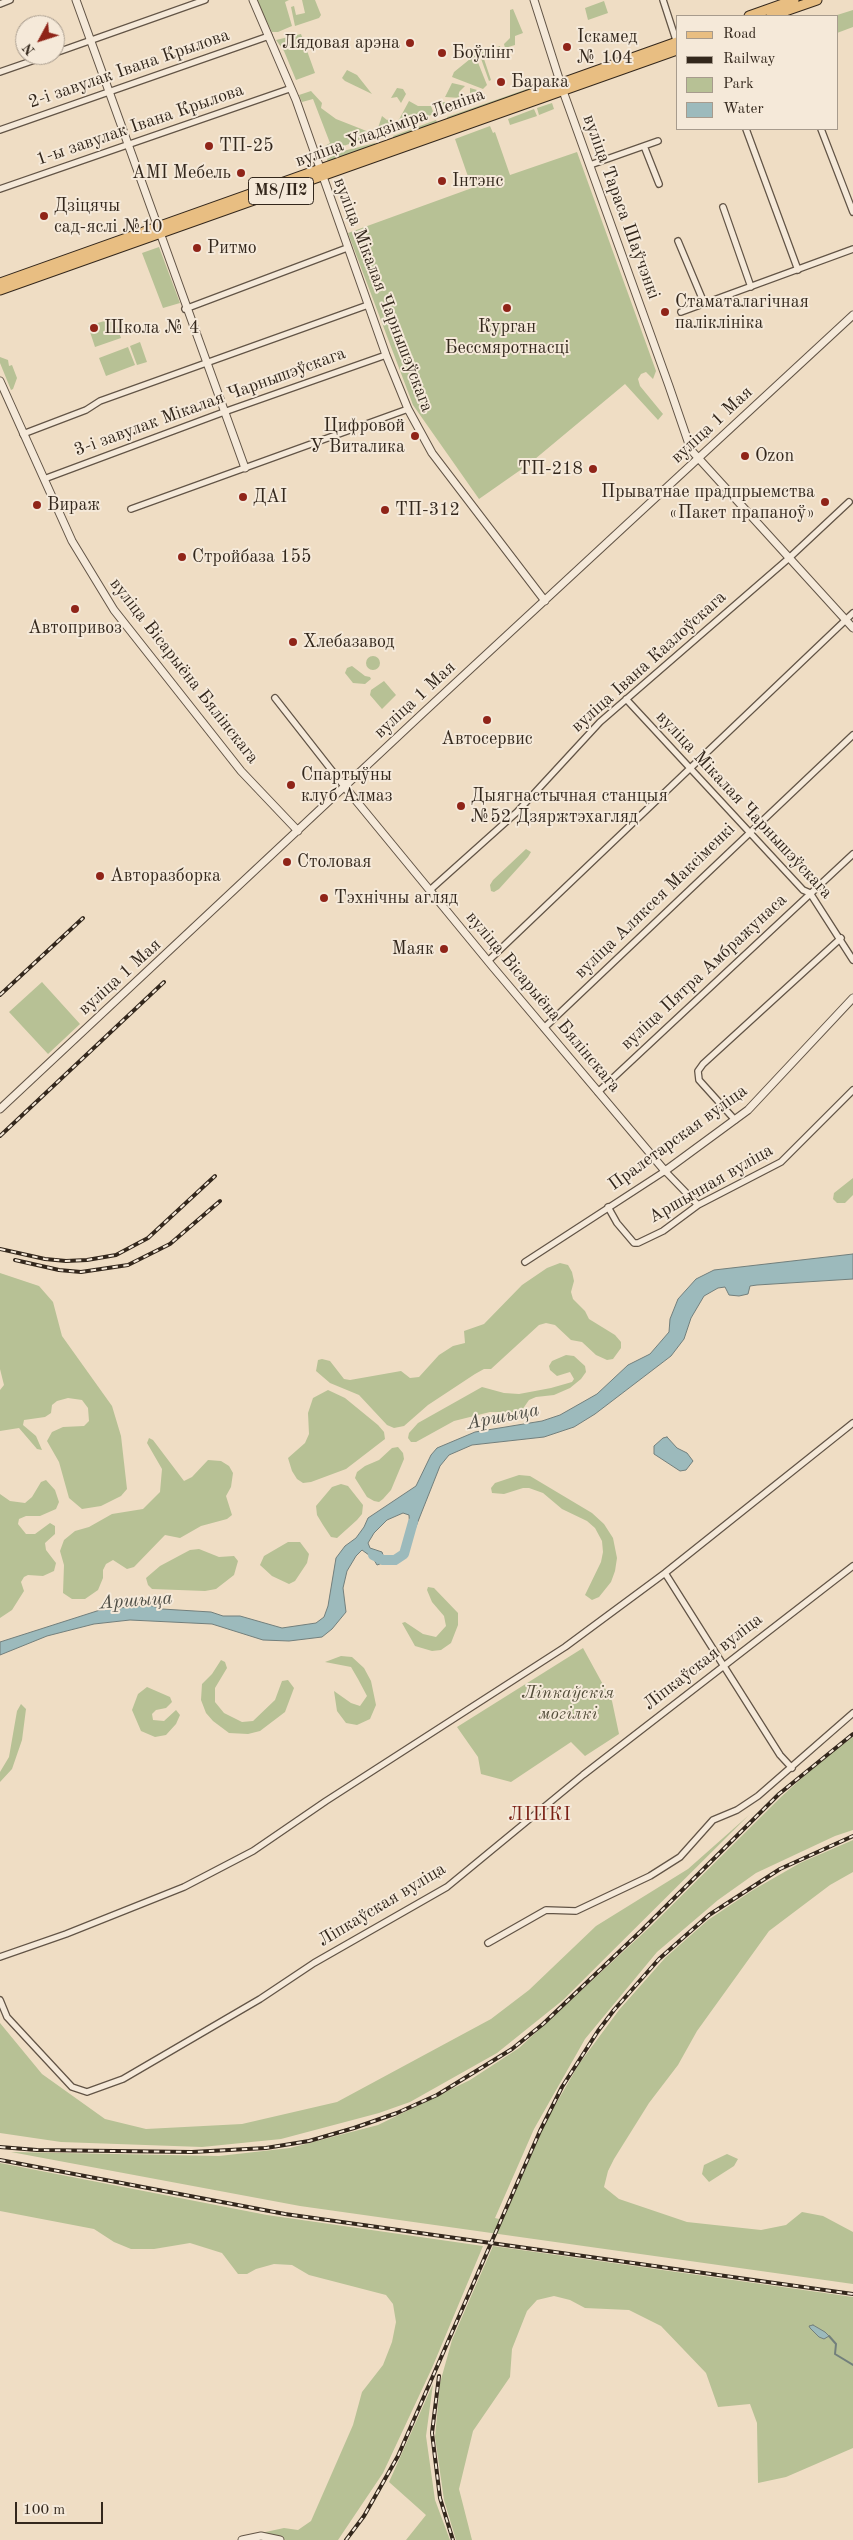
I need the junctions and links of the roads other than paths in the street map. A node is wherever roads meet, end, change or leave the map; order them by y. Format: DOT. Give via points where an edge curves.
graph roads {
  1 [pos="10,0"];
  2 [pos="76,0"];
  3 [pos="204,0"];
  4 [pos="253,0"];
  5 [pos="534,0"];
  6 [pos="663,0"];
  7 [pos="794,0"];
  8 [pos="816,0"];
  9 [pos="0,4"];
  10 [pos="752,15"];
  11 [pos="774,15"];
  12 [pos="269,36"];
  13 [pos="91,40"];
  14 [pos="676,40"];
  15 [pos="676,43"];
  16 [pos="65,49"];
  17 [pos="676,50"];
  18 [pos="20,65"];
  19 [pos="0,72"];
  20 [pos="562,88"];
  21 [pos="289,89"];
  22 [pos="110,91"];
  23 [pos="0,130"];
  24 [pos="746,130"];
  25 [pos="821,130"];
  26 [pos="658,141"];
  27 [pos="128,144"];
  28 [pos="644,146"];
  29 [pos="590,166"];
  30 [pos="320,173"];
  31 [pos="659,184"];
  32 [pos="0,189"];
  33 [pos="722,207"];
  34 [pos="853,212"];
  35 [pos="158,231"];
  36 [pos="678,241"];
  37 [pos="347,248"];
  38 [pos="853,249"];
  39 [pos="798,270"];
  40 [pos="0,283"];
  41 [pos="751,287"];
  42 [pos="0,290"];
  43 [pos="704,303"];
  44 [pos="368,305"];
  45 [pos="186,308"];
  46 [pos="681,312"];
  47 [pos="853,315"];
  48 [pos="386,355"];
  49 [pos="206,362"];
  50 [pos="0,382"];
  51 [pos="408,409"];
  52 [pos="224,412"];
  53 [pos="23,434"];
  54 [pos="696,459"];
  55 [pos="245,468"];
  56 [pos="44,479"];
  57 [pos="849,502"];
  58 [pos="131,510"];
  59 [pos="788,559"];
  60 [pos="544,601"];
  61 [pos="853,614"];
  62 [pos="846,620"];
  63 [pos="853,628"];
  64 [pos="276,698"];
  65 [pos="626,699"];
  66 [pos="853,735"];
  67 [pos="690,770"];
  68 [pos="344,786"];
  69 [pos="298,831"];
  70 [pos="748,832"];
  71 [pos="853,854"];
  72 [pos="430,890"];
  73 [pos="810,893"];
  74 [pos="841,938"];
  75 [pos="853,960"];
  76 [pos="488,961"];
  77 [pos="853,998"];
  78 [pos="544,1028"];
  79 [pos="853,1090"];
  80 [pos="598,1092"];
  81 [pos="0,1109"];
  82 [pos="735,1120"];
  83 [pos="665,1171"];
  84 [pos="698,1205"];
  85 [pos="608,1206"];
  86 [pos="525,1262"];
  87 [pos="853,1423"];
  88 [pos="853,1566"];
  89 [pos="665,1573"];
  90 [pos="723,1665"];
  91 [pos="853,1713"];
  92 [pos="792,1768"];
  93 [pos="488,1943"];
  94 [pos="0,1957"];
  95 [pos="0,2000"];
  96 [pos="242,2540"];
  97 [pos="280,2540"];
  1 -- 9 [label="street"];
  2 -- 13 [label="street"];
  3 -- 13 [label="street"];
  4 -- 12 [label="street, вуліца Мікалая Чарнышэўскага"];
  5 -- 20 [label="street, вуліца Тараса Шаўчэнкі"];
  6 -- 14 [label="street"];
  7 -- 10 [label="main road"];
  8 -- 11 [label="main road"];
  12 -- 21 [label="street, вуліца Мікалая Чарнышэўскага"];
  12 -- 22 [label="street, 2-і завулак Івана Крылова"];
  13 -- 16 [label="street"];
  13 -- 22 [label="street"];
  15 -- 20 [label="main road, вуліца Уладзіміра Леніна / М8/П2"];
  17 -- 20 [label="main road, вуліца Уладзіміра Леніна / М8/П2"];
  18 -- 19 [label="street"];
  20 -- 29 [label="street, вуліца Тараса Шаўчэнкі"];
  20 -- 30 [label="main road, вуліца Уладзіміра Леніна / М8/П2"];
  21 -- 27 [label="street, 1-ы завулак Івана Крылова"];
  21 -- 30 [label="street, вуліца Мікалая Чарнышэўскага" via="296,100"];
  22 -- 23 [label="street, 2-і завулак Івана Крылова"];
  22 -- 27 [label="street"];
  24 -- 39 [label="street"];
  25 -- 34 [label="street"];
  26 -- 28 [label="street"];
  27 -- 32 [label="street, 1-ы завулак Івана Крылова"];
  27 -- 35 [label="street"];
  28 -- 29 [label="street"];
  28 -- 31 [label="street"];
  29 -- 54 [label="street, вуліца Тараса Шаўчэнкі"];
  30 -- 35 [label="main road, вуліца Уладзіміра Леніна / М8/П2"];
  30 -- 37 [label="street, вуліца Мікалая Чарнышэўскага"];
  33 -- 41 [label="street"];
  35 -- 40 [label="main road, вуліца Уладзіміра Леніна / М8/П2"];
  35 -- 42 [label="main road, вуліца Уладзіміра Леніна / М8/П2"];
  35 -- 45 [label="street"];
  36 -- 43 [label="street"];
  37 -- 44 [label="street, вуліца Мікалая Чарнышэўскага"];
  37 -- 45 [label="street"];
  38 -- 39 [label="street"];
  39 -- 41 [label="street"];
  41 -- 43 [label="street"];
  43 -- 46 [label="street"];
  44 -- 48 [label="street, вуліца Мікалая Чарнышэўскага"];
  44 -- 49 [label="street"];
  45 -- 49 [label="street"];
  47 -- 54 [label="street, вуліца 1 Мая"];
  48 -- 51 [label="street, вуліца Мікалая Чарнышэўскага"];
  48 -- 52 [label="street, 3-і завулак Мікалая Чарнышэўскага"];
  49 -- 52 [label="street"];
  49 -- 53 [label="street" via="100,401 86,410"];
  50 -- 53 [label="street, вуліца Вісарыёна Бялінскага"];
  51 -- 55 [label="street"];
  51 -- 60 [label="street, вуліца Мікалая Чарнышэўскага" via="432,453"];
  52 -- 55 [label="street"];
  52 -- 56 [label="street, 3-і завулак Мікалая Чарнышэўскага"];
  53 -- 56 [label="street, вуліца Вісарыёна Бялінскага"];
  54 -- 59 [label="street, вуліца Тараса Шаўчэнкі"];
  54 -- 60 [label="street, вуліца 1 Мая"];
  55 -- 58 [label="street"];
  56 -- 69 [label="street, вуліца Вісарыёна Бялінскага" via="72,540 114,610 241,771"];
  57 -- 59 [label="street, вуліца Івана Казлоўскага"];
  59 -- 62 [label="street, вуліца Тараса Шаўчэнкі"];
  59 -- 65 [label="street, вуліца Івана Казлоўскага"];
  60 -- 68 [label="street, вуліца 1 Мая"];
  61 -- 62 [label="street"];
  62 -- 63 [label="street, вуліца Тараса Шаўчэнкі"];
  62 -- 67 [label="street"];
  64 -- 68 [label="street, вуліца Вісарыёна Бялінскага"];
  65 -- 67 [label="street, вуліца Мікалая Чарнышэўскага"];
  65 -- 72 [label="street, вуліца Івана Казлоўскага" via="600,722 518,812"];
  66 -- 70 [label="street, вуліца Аляксея Максіменкі"];
  67 -- 70 [label="street, вуліца Мікалая Чарнышэўскага"];
  67 -- 76 [label="street"];
  68 -- 69 [label="street, вуліца 1 Мая"];
  68 -- 72 [label="street, вуліца Вісарыёна Бялінскага"];
  69 -- 81 [label="street, вуліца 1 Мая"];
  70 -- 73 [label="street, вуліца Мікалая Чарнышэўскага" via="803,890"];
  70 -- 78 [label="street, вуліца Аляксея Максіменкі"];
  71 -- 73 [label="street, вуліца Пятра Амбражунаса"];
  72 -- 76 [label="street, вуліца Вісарыёна Бялінскага"];
  73 -- 74 [label="street, вуліца Мікалая Чарнышэўскага"];
  73 -- 80 [label="street, вуліца Пятра Амбражунаса"];
  74 -- 75 [label="street, вуліца Мікалая Чарнышэўскага"];
  74 -- 82 [label="street" via="698,1071 699,1080"];
  76 -- 78 [label="street, вуліца Вісарыёна Бялінскага"];
  77 -- 82 [label="street, Пралетарская вуліца" via="770,1089"];
  78 -- 80 [label="street, вуліца Вісарыёна Бялінскага"];
  79 -- 84 [label="street, Аршычная вуліца" via="781,1162"];
  80 -- 83 [label="street, вуліца Вісарыёна Бялінскага"];
  82 -- 83 [label="street, Пралетарская вуліца"];
  83 -- 84 [label="street, вуліца Вісарыёна Бялінскага"];
  83 -- 85 [label="street, Пралетарская вуліца"];
  84 -- 85 [label="street, Аршычная вуліца" via="663,1231 634,1243"];
  85 -- 86 [label="street, Пралетарская вуліца"];
  87 -- 89 [label="street"];
  88 -- 90 [label="street, Ліпкаўская вуліца"];
  89 -- 90 [label="street"];
  89 -- 94 [label="street" via="536,1668 230,1865 184,1887"];
  90 -- 92 [label="street" via="780,1755"];
  90 -- 95 [label="street, Ліпкаўская вуліца" via="583,1774 447,1887 123,2079 87,2092 72,2087 7,2017"];
  91 -- 92 [label="street"];
  92 -- 93 [label="street" via="737,1810 714,1820 680,1857 650,1876 576,1911 546,1910"];
  96 -- 97 [label="street" via="261,2536"];
}
